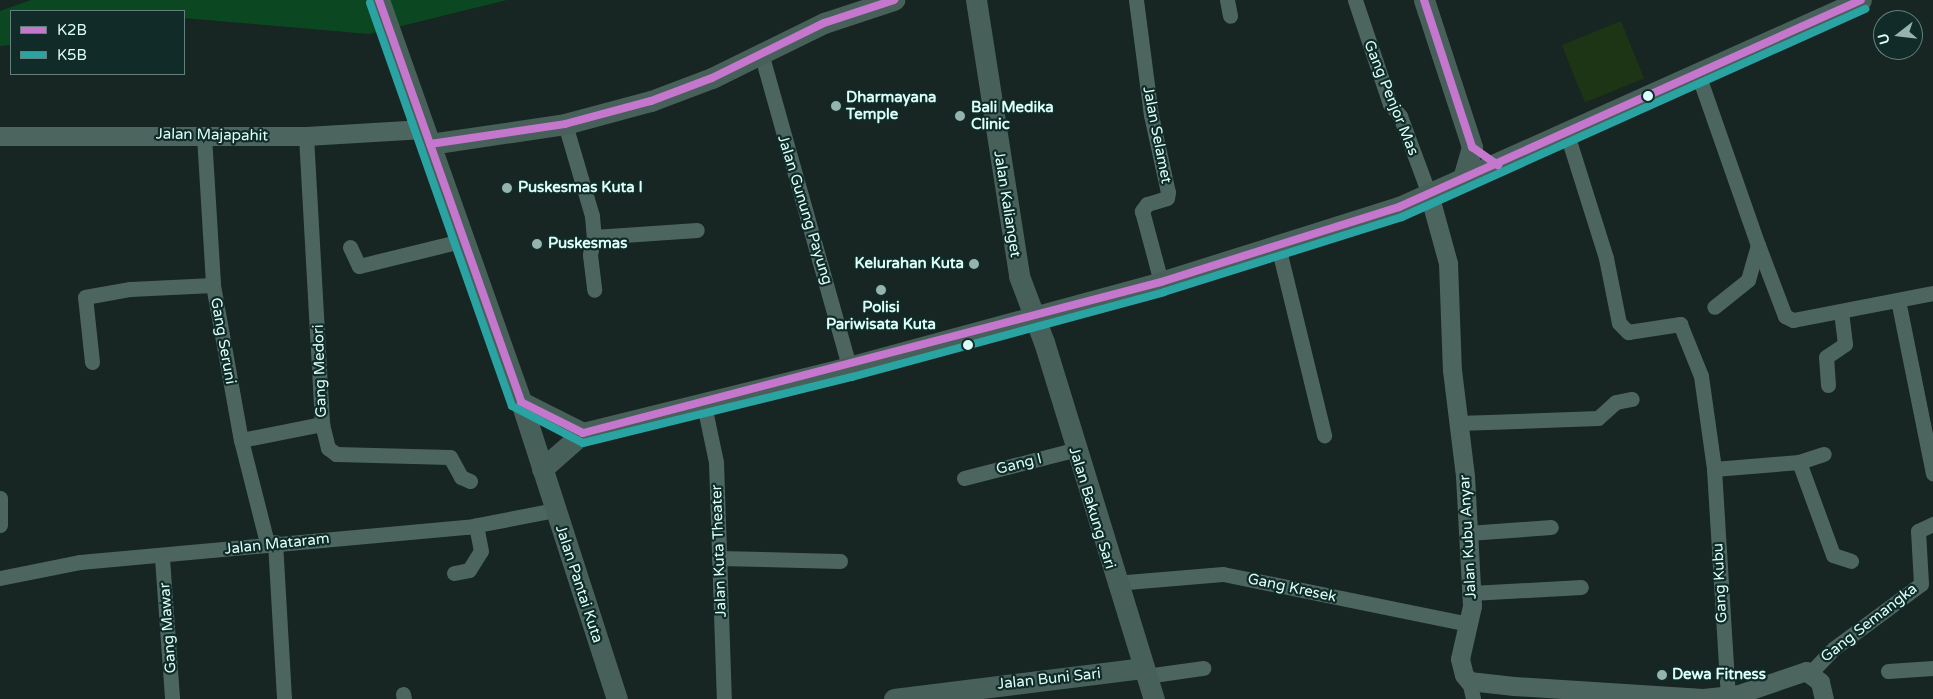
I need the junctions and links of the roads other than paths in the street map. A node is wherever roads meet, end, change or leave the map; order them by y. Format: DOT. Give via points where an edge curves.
graph roads {
  1 [pos="379,0"];
  2 [pos="894,0"];
  3 [pos="976,0"];
  4 [pos="1136,0"];
  5 [pos="1227,0"];
  6 [pos="1355,0"];
  7 [pos="1424,0"];
  8 [pos="1861,0"];
  9 [pos="1230,16"];
  10 [pos="761,53"];
  11 [pos="1698,74"];
  12 [pos="565,124"];
  13 [pos="1566,131"];
  14 [pos="0,136"];
  15 [pos="204,136"];
  16 [pos="306,136"];
  17 [pos="427,137"];
  18 [pos="1472,147"];
  19 [pos="1498,164"];
  20 [pos="1463,179"];
  21 [pos="1429,194"];
  22 [pos="697,230"];
  23 [pos="594,237"];
  24 [pos="465,240"];
  25 [pos="1758,245"];
  26 [pos="1278,246"];
  27 [pos="350,247"];
  28 [pos="1161,282"];
  29 [pos="213,285"];
  30 [pos="594,290"];
  31 [pos="1933,293"];
  32 [pos="1898,300"];
  33 [pos="1714,307"];
  34 [pos="1841,311"];
  35 [pos="1034,316"];
  36 [pos="92,362"];
  37 [pos="849,367"];
  38 [pos="1828,386"];
  39 [pos="1632,398"];
  40 [pos="522,402"];
  41 [pos="704,404"];
  42 [pos="1458,422"];
  43 [pos="322,424"];
  44 [pos="583,432"];
  45 [pos="1324,435"];
  46 [pos="241,440"];
  47 [pos="1074,450"];
  48 [pos="1824,454"];
  49 [pos="1800,462"];
  50 [pos="542,469"];
  51 [pos="1714,469"];
  52 [pos="1933,472"];
  53 [pos="964,478"];
  54 [pos="470,481"];
  55 [pos="0,498"];
  56 [pos="555,510"];
  57 [pos="1933,524"];
  58 [pos="0,525"];
  59 [pos="476,525"];
  60 [pos="1551,527"];
  61 [pos="1468,532"];
  62 [pos="271,542"];
  63 [pos="162,558"];
  64 [pos="719,558"];
  65 [pos="840,561"];
  66 [pos="1851,561"];
  67 [pos="454,573"];
  68 [pos="0,578"];
  69 [pos="1115,583"];
  70 [pos="1581,587"];
  71 [pos="1471,593"];
  72 [pos="1468,624"];
  73 [pos="1203,668"];
  74 [pos="1933,668"];
  75 [pos="1888,671"];
  76 [pos="1145,672"];
  77 [pos="1811,672"];
  78 [pos="1471,690"];
  79 [pos="968,694"];
  80 [pos="614,695"];
  81 [pos="1728,696"];
  82 [pos="1615,697"];
  83 [pos="172,699"];
  84 [pos="284,699"];
  85 [pos="724,699"];
  86 [pos="894,699"];
  87 [pos="1154,699"];
  88 [pos="1824,699"];
  1 -- 17 [label="main road, Jalan Pantai Kuta"];
  2 -- 10 [label="main road" via="824,23"];
  3 -- 35 [label="main road, Jalan Kalianget" via="1013,244"];
  4 -- 28 [label="street, Jalan Selamet" via="1151,115 1168,192 1167,198 1147,204 1142,211"];
  5 -- 9 [label="street"];
  6 -- 21 [label="street, Gang Penjor Mas" via="1390,104 1400,116"];
  7 -- 18 [label="main road"];
  8 -- 11 [label="main road"];
  10 -- 12 [label="main road" via="658,98"];
  10 -- 37 [label="street, Jalan Gunung Payung"];
  11 -- 13 [label="main road"];
  11 -- 25 [label="street"];
  12 -- 17 [label="main road"];
  12 -- 23 [label="street" via="592,216"];
  13 -- 19 [label="main road"];
  13 -- 51 [label="street, Gang Kubu" via="1606,258 1619,323 1628,332 1676,324 1686,332 1706,402"];
  14 -- 15 [label="street, Jalan Majapahit"];
  15 -- 16 [label="street, Jalan Majapahit"];
  15 -- 29 [label="street, Gang Seruni"];
  16 -- 17 [label="street, Jalan Majapahit"];
  16 -- 43 [label="street, Gang Medori"];
  17 -- 24 [label="main road, Jalan Pantai Kuta"];
  18 -- 19 [label="main road"];
  18 -- 20 [label="main road"];
  19 -- 20 [label="main road"];
  20 -- 21 [label="main road"];
  21 -- 26 [label="main road"];
  21 -- 42 [label="street, Jalan Kubu Anyar" via="1448,263"];
  22 -- 23 [label="street"];
  23 -- 30 [label="street" via="590,255"];
  24 -- 27 [label="street" via="359,266"];
  24 -- 40 [label="main road, Jalan Pantai Kuta"];
  25 -- 33 [label="street" via="1748,280"];
  25 -- 34 [label="street" via="1785,316 1793,320"];
  26 -- 28 [label="main road"];
  26 -- 45 [label="street"];
  28 -- 35 [label="main road"];
  29 -- 36 [label="street" via="130,289 85,298"];
  29 -- 46 [label="street, Gang Seruni"];
  31 -- 32 [label="street"];
  32 -- 34 [label="street"];
  32 -- 52 [label="street"];
  34 -- 38 [label="street" via="1845,344 1826,357"];
  35 -- 37 [label="main road"];
  35 -- 47 [label="main road, Jalan Bakung Sari"];
  37 -- 41 [label="main road"];
  39 -- 42 [label="street" via="1616,402 1598,418"];
  40 -- 44 [label="main road"];
  40 -- 50 [label="main road, Jalan Pantai Kuta"];
  41 -- 44 [label="main road"];
  41 -- 64 [label="street, Jalan Kuta Theater" via="716,462"];
  42 -- 61 [label="street, Jalan Kubu Anyar"];
  43 -- 46 [label="street"];
  43 -- 54 [label="street, Gang Medori" via="333,453 450,457 461,477"];
  44 -- 50 [label="main road"];
  46 -- 62 [label="street, Gang Seruni"];
  47 -- 53 [label="street, Gang I"];
  47 -- 69 [label="main road, Jalan Bakung Sari"];
  48 -- 49 [label="street"];
  49 -- 51 [label="street"];
  49 -- 66 [label="street" via="1833,555"];
  50 -- 56 [label="main road, Jalan Pantai Kuta"];
  51 -- 81 [label="street, Gang Kubu"];
  55 -- 58 [label="street"];
  56 -- 59 [label="street, Jalan Mataram"];
  56 -- 80 [label="main road, Jalan Pantai Kuta"];
  57 -- 77 [label="street, Gang Semangka" via="1918,531 1921,584 1833,649"];
  59 -- 62 [label="street, Jalan Mataram"];
  59 -- 67 [label="street" via="481,551 469,570"];
  60 -- 61 [label="street"];
  61 -- 71 [label="street, Jalan Kubu Anyar"];
  62 -- 63 [label="street, Jalan Mataram"];
  62 -- 84 [label="street, Gang Seruni"];
  63 -- 68 [label="street, Jalan Mataram" via="80,562"];
  63 -- 83 [label="street, Gang Mawar"];
  64 -- 65 [label="street"];
  64 -- 85 [label="street, Jalan Kuta Theater"];
  69 -- 72 [label="street, Gang Kresek" via="1223,574"];
  69 -- 76 [label="main road, Jalan Bakung Sari"];
  70 -- 71 [label="street"];
  71 -- 72 [label="street, Jalan Kubu Anyar"];
  72 -- 78 [label="street, Jalan Kubu Anyar" via="1460,660"];
  73 -- 76 [label="street"];
  74 -- 75 [label="street"];
  76 -- 79 [label="main road, Jalan Buni Sari"];
  76 -- 87 [label="main road, Jalan Bakung Sari"];
  77 -- 81 [label="street, Jalan Kubu Anyar" via="1794,672"];
  77 -- 88 [label="street" via="1820,682"];
  78 -- 82 [label="street, Jalan Kubu Anyar"];
  79 -- 86 [label="main road, Jalan Buni Sari"];
  81 -- 82 [label="street, Jalan Kubu Anyar"];
}
